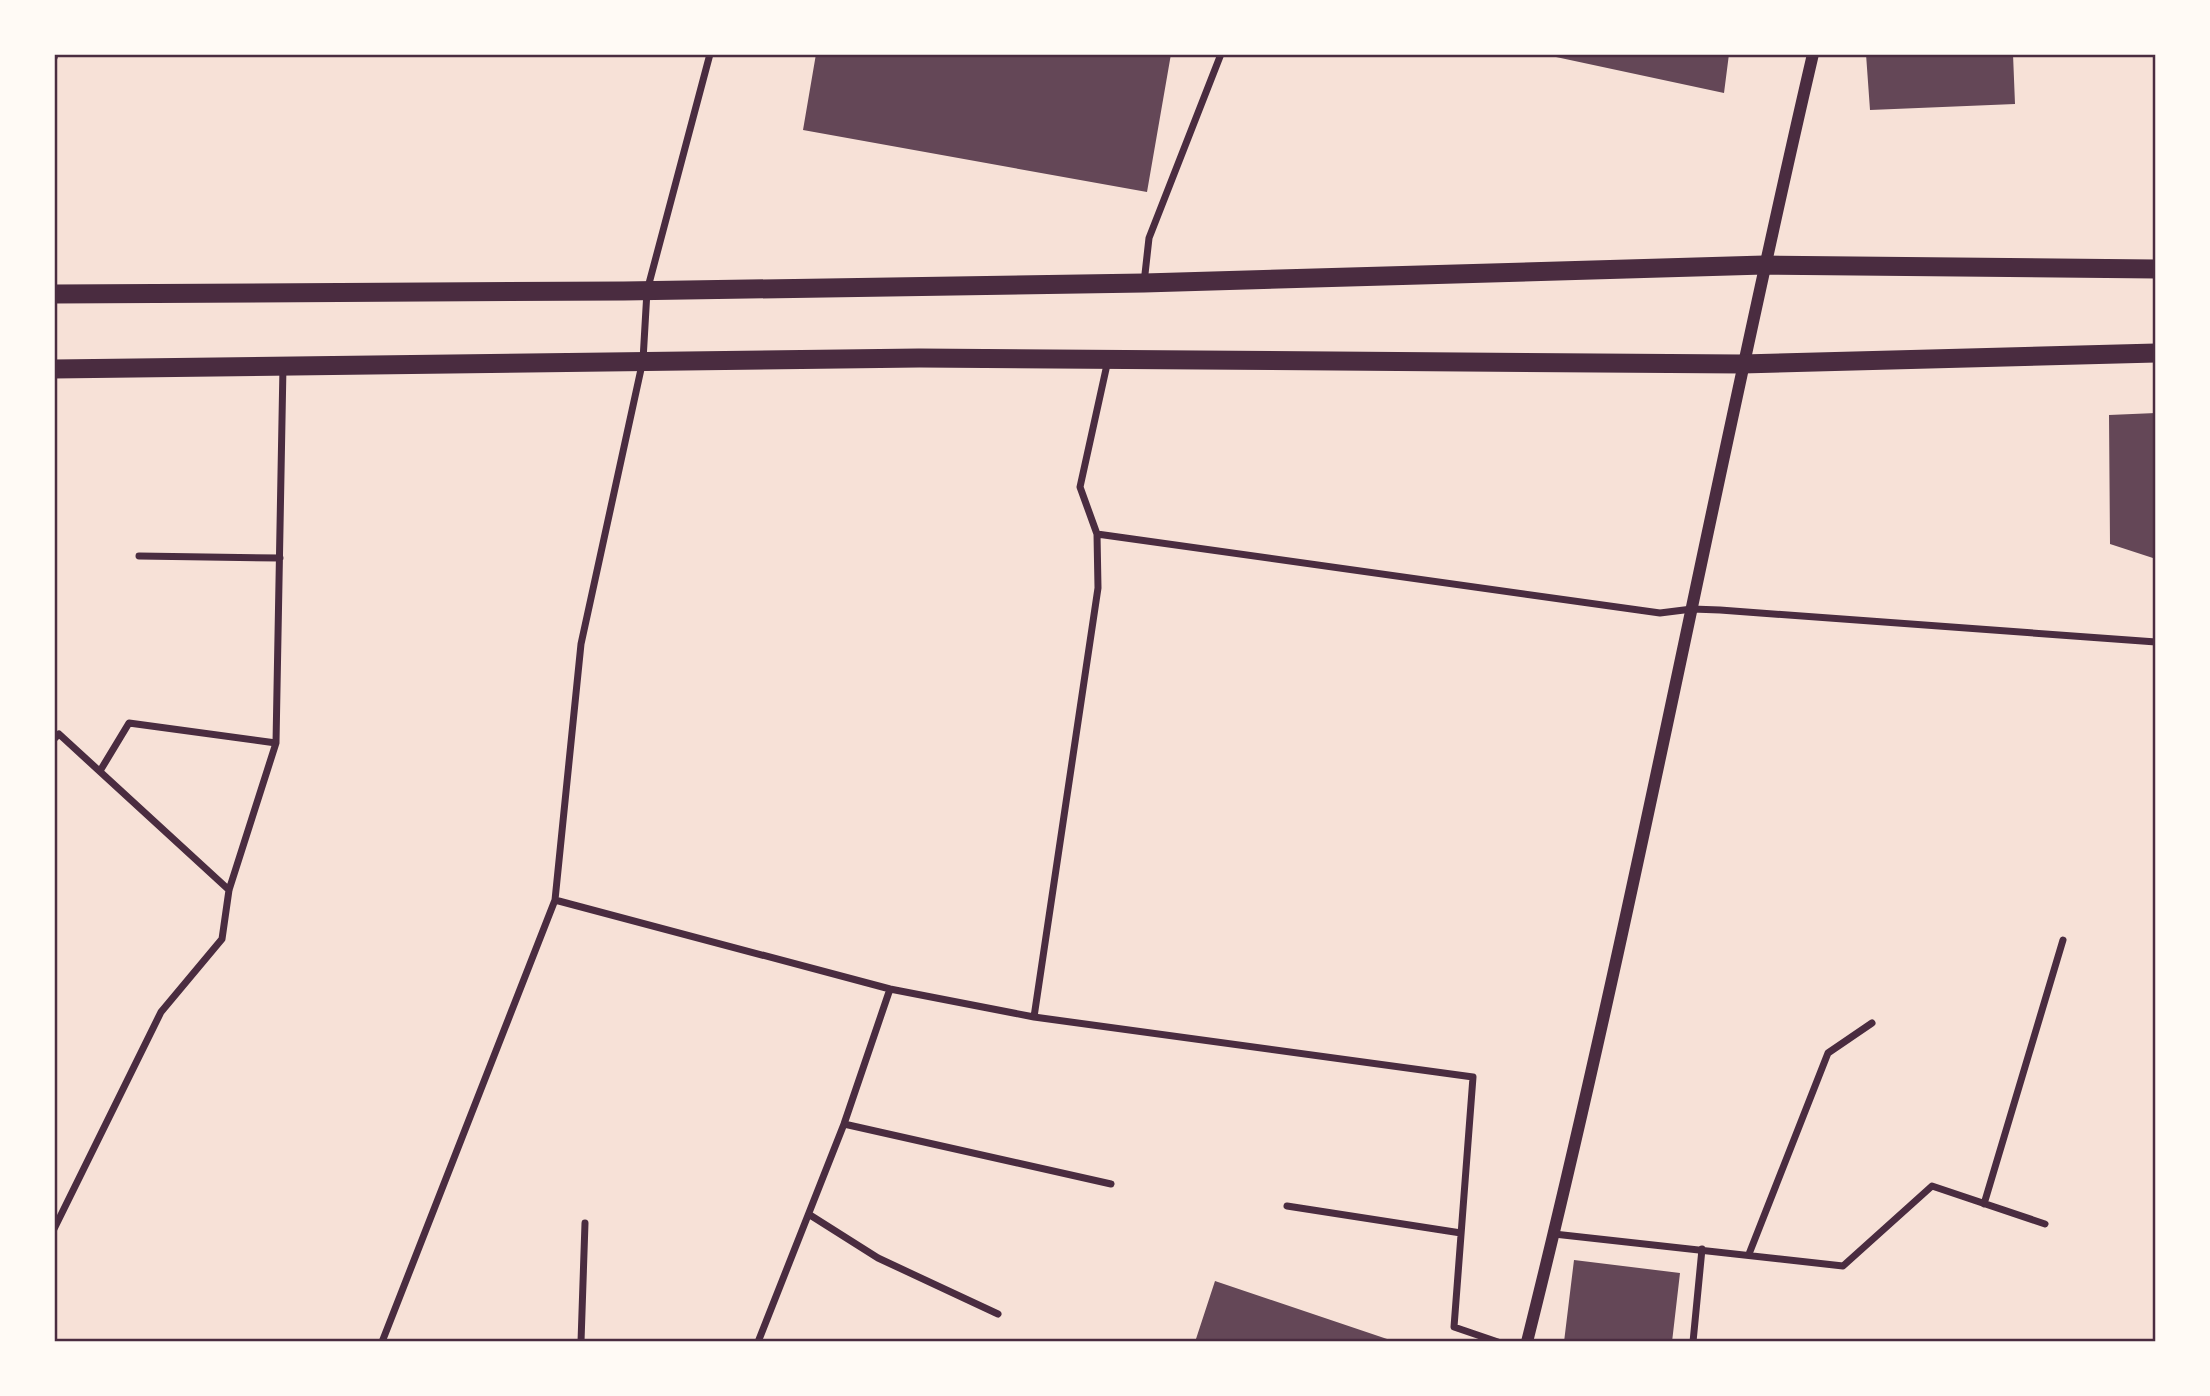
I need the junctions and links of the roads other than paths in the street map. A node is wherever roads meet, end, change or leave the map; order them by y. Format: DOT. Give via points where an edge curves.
graph roads {
  1 [pos="710,54"];
  2 [pos="1221,54"];
  3 [pos="1813,54"];
  4 [pos="1765,265"];
  5 [pos="2156,269"];
  6 [pos="1144,284"];
  7 [pos="647,291"];
  8 [pos="54,294"];
  9 [pos="2156,353"];
  10 [pos="1109,359"];
  11 [pos="643,360"];
  12 [pos="1742,364"];
  13 [pos="283,366"];
  14 [pos="54,369"];
  15 [pos="1097,534"];
  16 [pos="139,556"];
  17 [pos="280,558"];
  18 [pos="1692,609"];
  19 [pos="2156,642"];
  20 [pos="54,739"];
  21 [pos="276,743"];
  22 [pos="100,771"];
  23 [pos="229,890"];
  24 [pos="555,900"];
  25 [pos="2063,940"];
  26 [pos="890,989"];
  27 [pos="1034,1017"];
  28 [pos="1872,1023"];
  29 [pos="844,1124"];
  30 [pos="1111,1184"];
  31 [pos="1984,1204"];
  32 [pos="1287,1206"];
  33 [pos="54,1208"];
  34 [pos="63,1212"];
  35 [pos="810,1215"];
  36 [pos="584,1223"];
  37 [pos="2045,1224"];
  38 [pos="54,1229"];
  39 [pos="1461,1233"];
  40 [pos="1554,1234"];
  41 [pos="1702,1249"];
  42 [pos="1749,1255"];
  43 [pos="998,1314"];
  44 [pos="382,1342"];
  45 [pos="581,1342"];
  46 [pos="758,1342"];
  47 [pos="1498,1342"];
  48 [pos="1527,1342"];
  49 [pos="1693,1342"];
  1 -- 7 [label="street"];
  2 -- 6 [label="street" via="1149,238"];
  3 -- 4 [label="street"];
  4 -- 5 [label="highway"];
  4 -- 6 [label="highway"];
  4 -- 12 [label="street"];
  6 -- 7 [label="highway"];
  7 -- 8 [label="highway"];
  7 -- 11 [label="street"];
  9 -- 12 [label="highway"];
  10 -- 11 [label="highway"];
  10 -- 12 [label="highway"];
  10 -- 15 [label="street" via="1080,487"];
  11 -- 13 [label="highway"];
  11 -- 24 [label="street" via="581,644"];
  12 -- 18 [label="street"];
  13 -- 14 [label="highway"];
  13 -- 17 [label="street"];
  15 -- 18 [label="street" via="1660,613"];
  15 -- 27 [label="street" via="1098,588"];
  16 -- 17 [label="street"];
  17 -- 21 [label="street"];
  18 -- 19 [label="street"];
  18 -- 40 [label="street"];
  20 -- 22 [label="street" via="59,734"];
  21 -- 22 [label="street" via="129,723"];
  21 -- 23 [label="street"];
  22 -- 23 [label="street"];
  23 -- 34 [label="street" via="222,939 161,1012"];
  24 -- 26 [label="street"];
  24 -- 44 [label="street"];
  25 -- 31 [label="street"];
  26 -- 27 [label="street"];
  26 -- 29 [label="street"];
  27 -- 39 [label="street" via="1473,1077"];
  28 -- 42 [label="street" via="1828,1053"];
  29 -- 30 [label="street"];
  29 -- 35 [label="street"];
  31 -- 37 [label="street"];
  31 -- 42 [label="street" via="1932,1186 1843,1266"];
  32 -- 39 [label="street"];
  33 -- 34 [label="street"];
  34 -- 38 [label="street"];
  35 -- 43 [label="street" via="878,1258"];
  35 -- 46 [label="street"];
  36 -- 45 [label="street"];
  39 -- 47 [label="street" via="1454,1327"];
  40 -- 41 [label="street"];
  40 -- 48 [label="street"];
  41 -- 42 [label="street"];
  41 -- 49 [label="street"];
}
